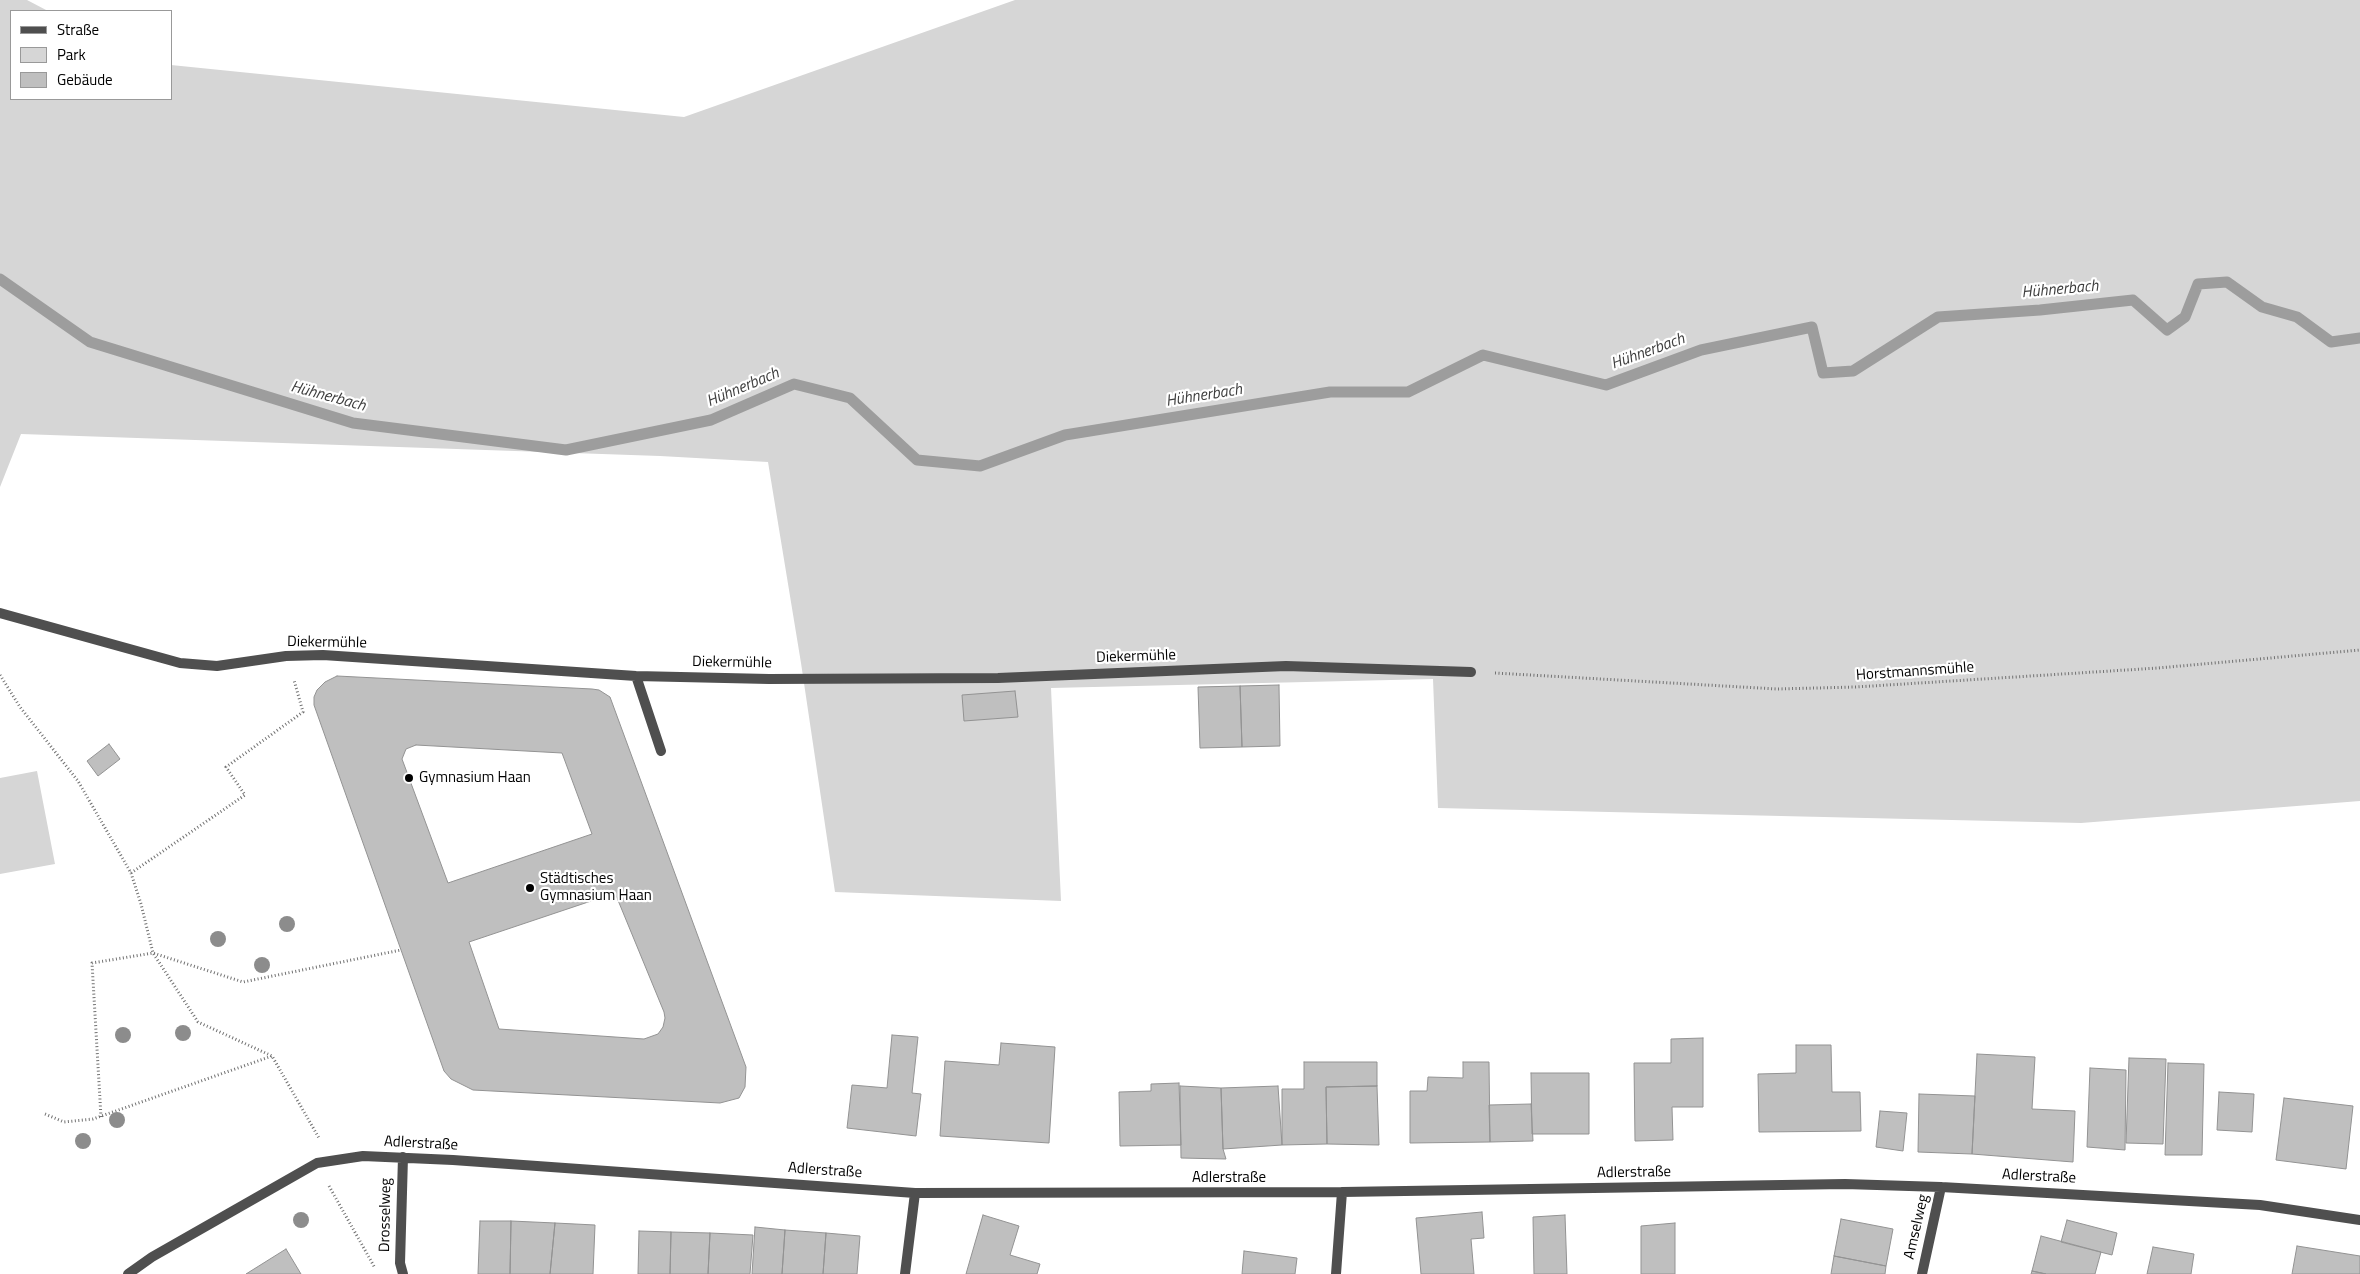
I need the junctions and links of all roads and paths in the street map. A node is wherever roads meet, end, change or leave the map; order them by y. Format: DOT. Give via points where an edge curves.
graph roads {
  1 [pos="0,613"];
  2 [pos="2360,650"];
  3 [pos="1471,672"];
  4 [pos="0,675"];
  5 [pos="636,676"];
  6 [pos="296,689"];
  7 [pos="661,752"];
  8 [pos="131,873"];
  9 [pos="401,950"];
  10 [pos="153,953"];
  11 [pos="272,1056"];
  12 [pos="45,1114"];
  13 [pos="101,1117"];
  14 [pos="321,1143"];
  15 [pos="403,1157"];
  16 [pos="317,1163"];
  17 [pos="1941,1187"];
  18 [pos="1342,1192"];
  19 [pos="915,1193"];
  20 [pos="2360,1220"];
  21 [pos="128,1274"];
  22 [pos="381,1274"];
  23 [pos="403,1274"];
  24 [pos="905,1274"];
  25 [pos="1336,1274"];
  26 [pos="1922,1274"];
  1 -- 5 [label="street, Diekermühle" via="180,663 217,666 286,656 323,655"];
  2 -- 3 [label="path, Horstmannsmühle" via="2158,668 1777,689"];
  3 -- 5 [label="street, Diekermühle" via="1286,666 998,678"];
  4 -- 8 [label="path" via="78,781"];
  5 -- 7 [label="street"];
  6 -- 8 [label="path" via="303,712 226,767 245,794"];
  8 -- 10 [label="path"];
  9 -- 10 [label="path" via="243,982"];
  10 -- 11 [label="path" via="198,1022"];
  10 -- 13 [label="path" via="92,963"];
  11 -- 13 [label="path"];
  11 -- 14 [label="path"];
  12 -- 13 [label="path" via="64,1122"];
  15 -- 16 [label="street, Adlerstraße" via="363,1156"];
  15 -- 19 [label="street, Adlerstraße"];
  15 -- 23 [label="street, Drosselweg" via="400,1263"];
  16 -- 21 [label="street, Adlerstraße" via="152,1257"];
  16 -- 22 [label="path" via="372,1265"];
  17 -- 18 [label="street, Adlerstraße" via="1845,1184"];
  17 -- 20 [label="street, Adlerstraße" via="2260,1205"];
  17 -- 26 [label="street, Amselweg"];
  18 -- 19 [label="street, Adlerstraße"];
  18 -- 25 [label="street"];
  19 -- 24 [label="street"];
}
